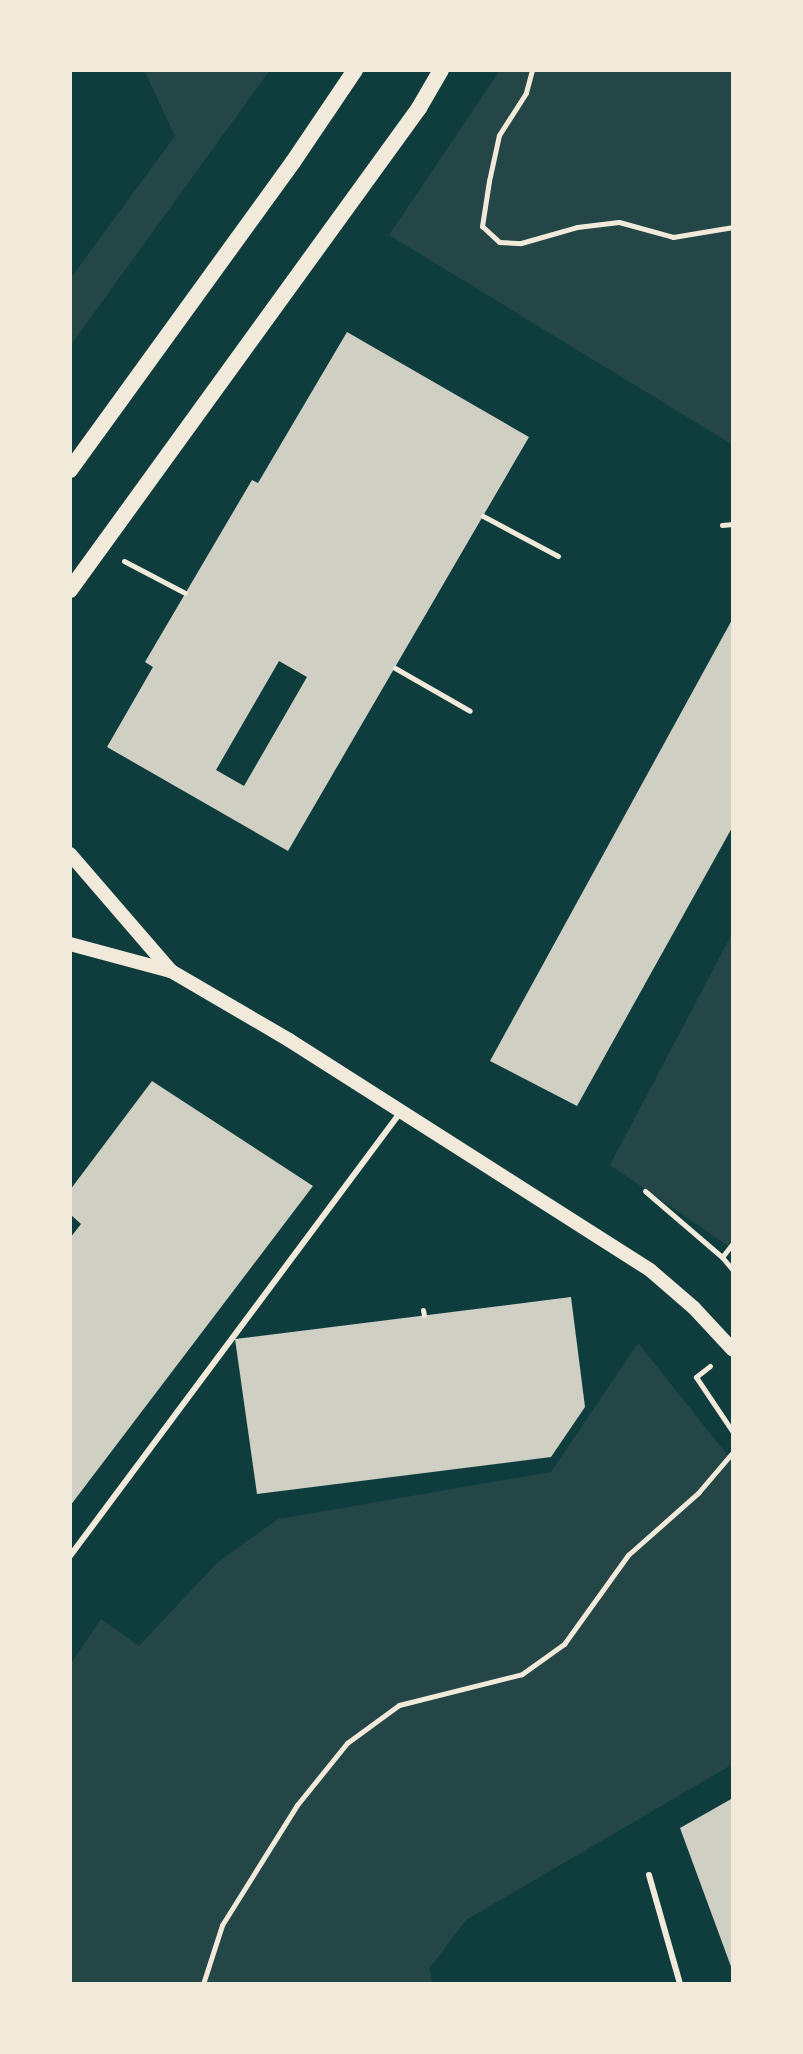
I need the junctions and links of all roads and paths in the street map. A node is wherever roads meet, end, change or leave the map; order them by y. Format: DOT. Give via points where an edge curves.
graph roads {
  1 [pos="355,70"];
  2 [pos="441,70"];
  3 [pos="532,70"];
  4 [pos="733,227"];
  5 [pos="70,470"];
  6 [pos="483,516"];
  7 [pos="733,524"];
  8 [pos="722,525"];
  9 [pos="116,556"];
  10 [pos="558,556"];
  11 [pos="70,590"];
  12 [pos="185,593"];
  13 [pos="395,668"];
  14 [pos="470,711"];
  15 [pos="70,854"];
  16 [pos="70,944"];
  17 [pos="171,971"];
  18 [pos="402,1110"];
  19 [pos="645,1191"];
  20 [pos="733,1243"];
  21 [pos="722,1257"];
  22 [pos="733,1270"];
  23 [pos="733,1350"];
  24 [pos="704,1371"];
  25 [pos="733,1432"];
  26 [pos="733,1452"];
  27 [pos="70,1556"];
  28 [pos="649,1875"];
  29 [pos="203,1984"];
  30 [pos="680,1984"];
  1 -- 5 [label="main road"];
  2 -- 11 [label="main road" via="419,108"];
  3 -- 4 [label="path" via="526,93 499,135 489,181 482,226 499,242 521,243 619,222 673,237"];
  6 -- 10 [label="path"];
  7 -- 8 [label="path"];
  9 -- 12 [label="path"];
  13 -- 14 [label="path"];
  15 -- 17 [label="street"];
  16 -- 17 [label="street"];
  17 -- 18 [label="street"];
  18 -- 23 [label="street" via="650,1270"];
  18 -- 27 [label="lane"];
  19 -- 21 [label="path"];
  20 -- 21 [label="path"];
  21 -- 22 [label="path"];
  24 -- 25 [label="path" via="696,1377"];
  26 -- 29 [label="path" via="698,1493 628,1555 564,1644 522,1674 399,1705 347,1743 297,1805 222,1925"];
  28 -- 30 [label="lane"];
}
